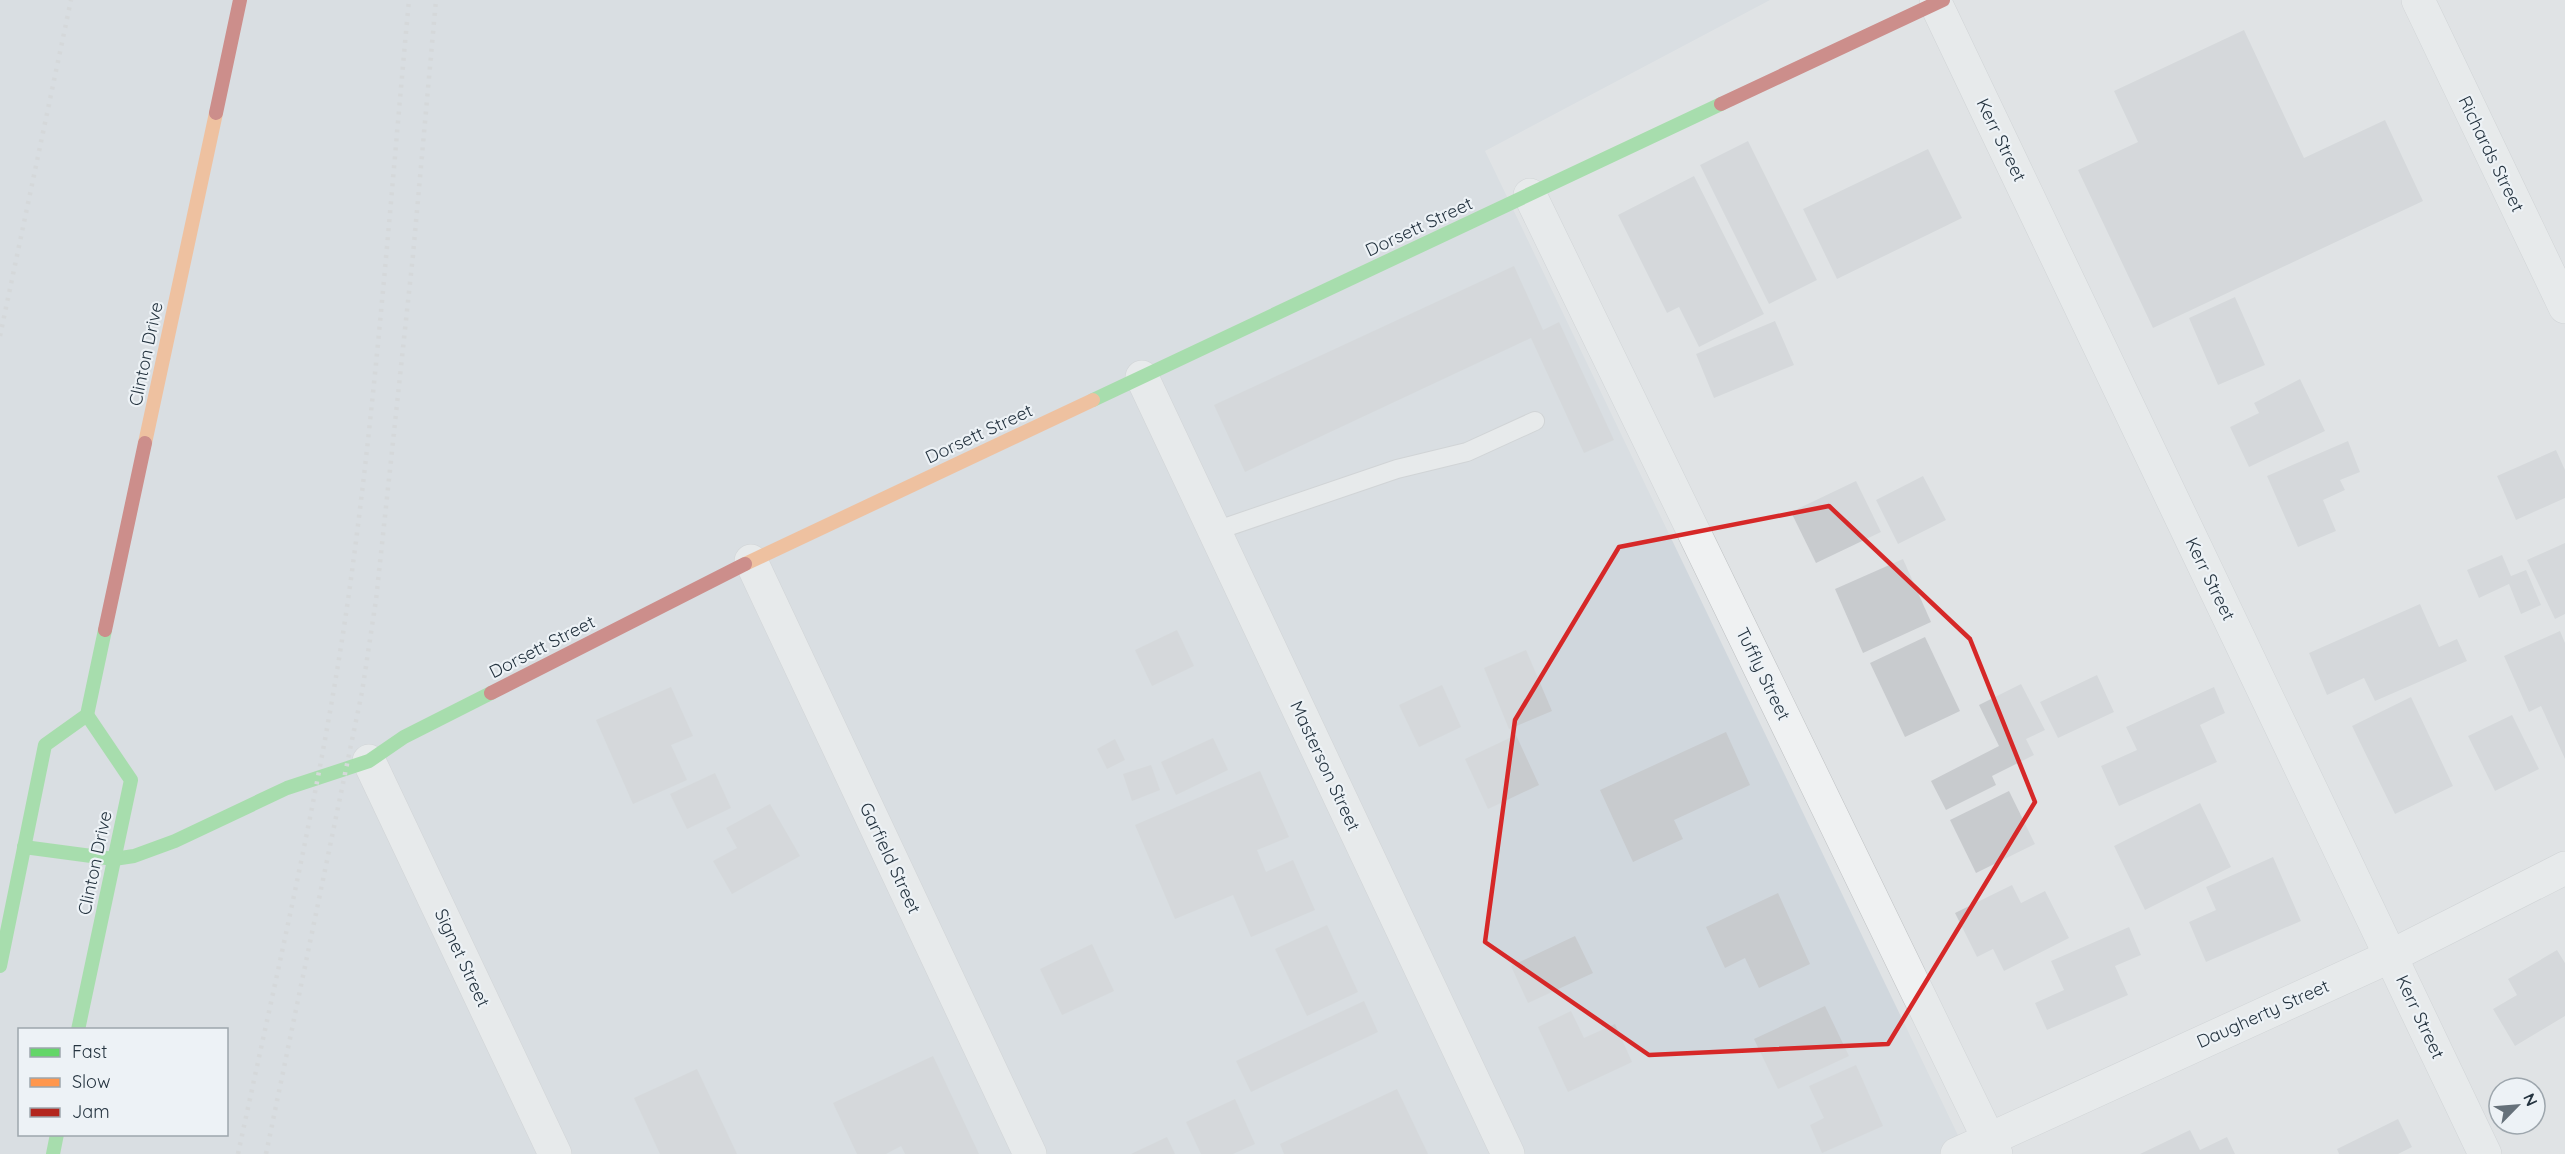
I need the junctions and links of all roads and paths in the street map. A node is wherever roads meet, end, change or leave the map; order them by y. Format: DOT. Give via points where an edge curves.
graph roads {
  1 [pos="240,0"];
  2 [pos="2418,0"];
  3 [pos="1940,2"];
  4 [pos="1530,195"];
  5 [pos="2565,307"];
  6 [pos="1142,377"];
  7 [pos="1535,421"];
  8 [pos="1215,531"];
  9 [pos="751,561"];
  10 [pos="87,715"];
  11 [pos="369,761"];
  12 [pos="24,847"];
  13 [pos="114,859"];
  14 [pos="2565,868"];
  15 [pos="2391,956"];
  16 [pos="0,966"];
  17 [pos="78,1028"];
  18 [pos="57,1136"];
  19 [pos="1992,1146"];
  20 [pos="53,1154"];
  21 [pos="555,1154"];
  22 [pos="1030,1154"];
  23 [pos="1508,1154"];
  24 [pos="1957,1154"];
  25 [pos="2485,1154"];
  1 -- 10 [label="street, Clinton Drive"];
  2 -- 5 [label="street, Richards Street"];
  3 -- 4 [label="street, Dorsett Street"];
  3 -- 15 [label="street, Kerr Street"];
  4 -- 6 [label="street, Dorsett Street"];
  4 -- 19 [label="street, Tuffly Street"];
  6 -- 8 [label="street, Masterson Street"];
  6 -- 9 [label="street, Dorsett Street"];
  7 -- 8 [label="lane" via="1467,452 1397,470"];
  8 -- 23 [label="street, Masterson Street"];
  9 -- 11 [label="street, Dorsett Street" via="404,736"];
  9 -- 22 [label="street, Garfield Street"];
  10 -- 12 [label="street" via="45,745"];
  10 -- 13 [label="street, Clinton Drive" via="131,780"];
  11 -- 13 [label="street, Dorsett Street" via="286,788 156,849"];
  11 -- 21 [label="street, Signet Street"];
  12 -- 13 [label="street, Dorsett Street"];
  12 -- 16 [label="street"];
  13 -- 17 [label="street, Clinton Drive"];
  14 -- 15 [label="street, Daugherty Street"];
  15 -- 19 [label="street, Daugherty Street"];
  15 -- 25 [label="street, Kerr Street"];
  18 -- 20 [label="street"];
  19 -- 24 [label="street, Daugherty Street"];
}
